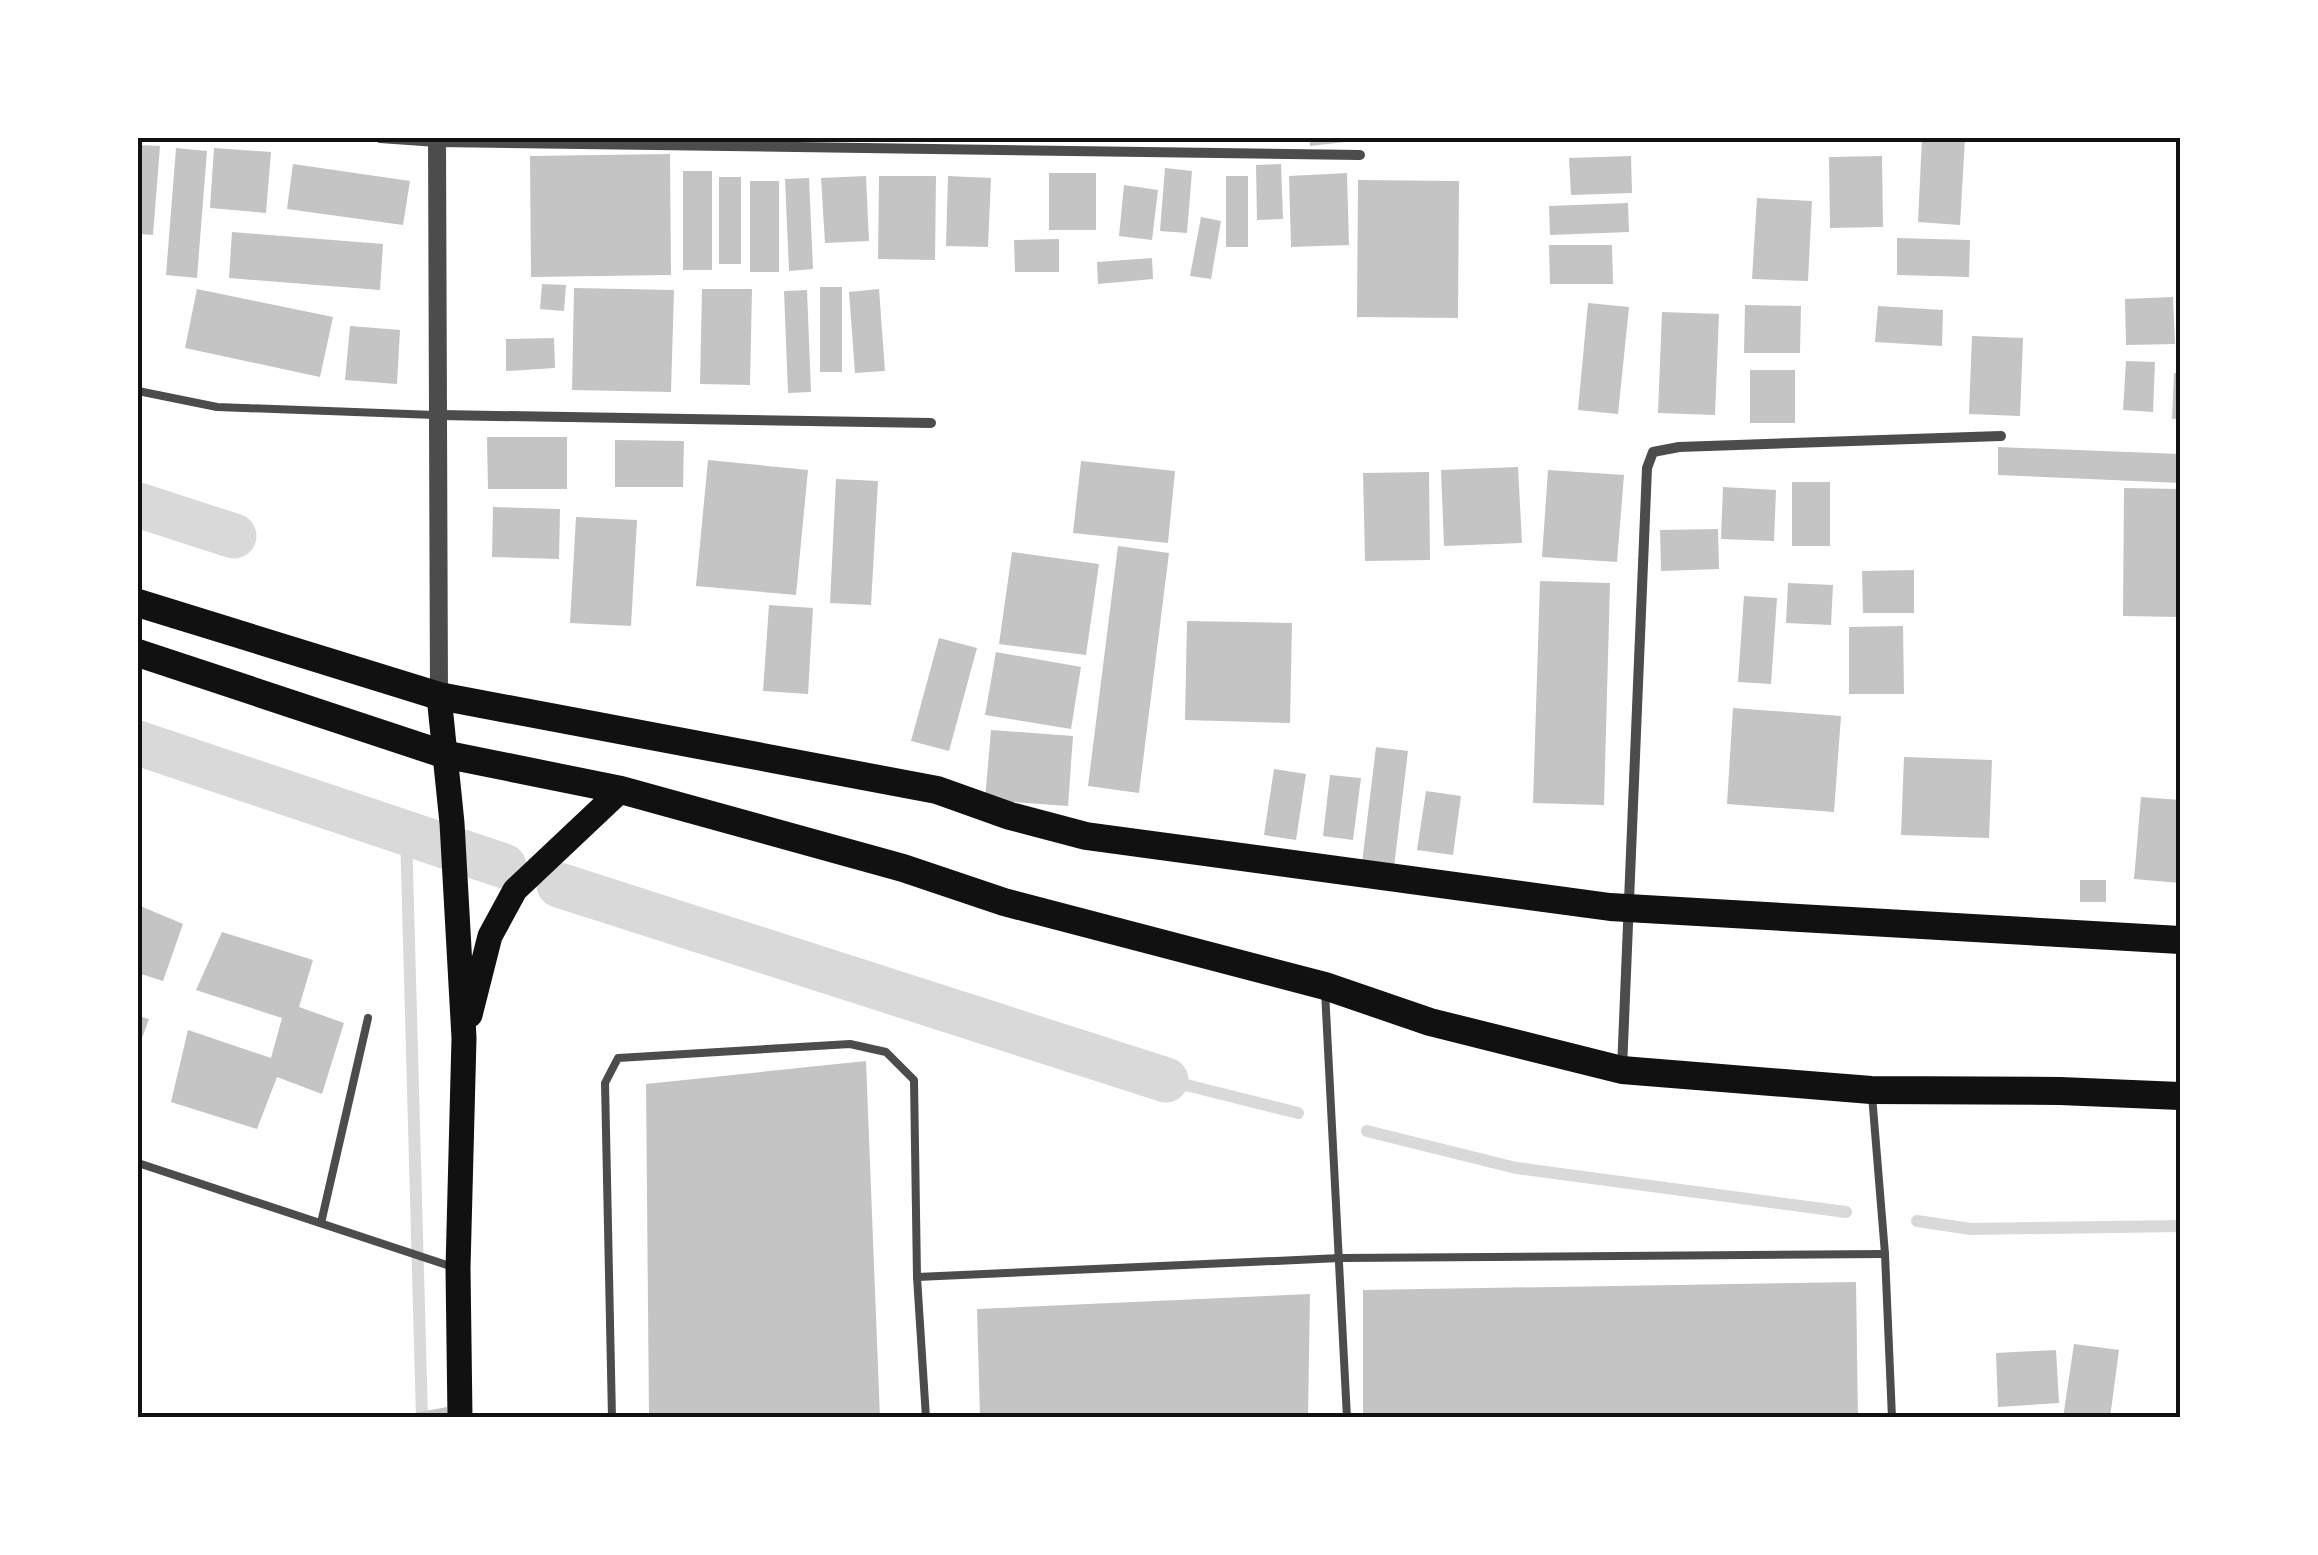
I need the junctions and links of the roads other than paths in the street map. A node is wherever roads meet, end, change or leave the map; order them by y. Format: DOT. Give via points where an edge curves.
graph roads {
  1 [pos="380,138"];
  2 [pos="437,140"];
  3 [pos="1360,155"];
  4 [pos="138,391"];
  5 [pos="439,415"];
  6 [pos="932,422"];
  7 [pos="2000,436"];
  8 [pos="138,603"];
  9 [pos="138,652"];
  10 [pos="439,696"];
  11 [pos="443,754"];
  12 [pos="621,790"];
  13 [pos="1626,908"];
  14 [pos="2180,940"];
  15 [pos="1324,986"];
  16 [pos="368,1018"];
  17 [pos="464,1038"];
  18 [pos="1622,1070"];
  19 [pos="1871,1090"];
  20 [pos="2180,1096"];
  21 [pos="138,1163"];
  22 [pos="321,1223"];
  23 [pos="1884,1254"];
  24 [pos="1340,1258"];
  25 [pos="458,1268"];
  26 [pos="917,1277"];
  27 [pos="460,1418"];
  28 [pos="612,1418"];
  29 [pos="926,1418"];
  30 [pos="1347,1418"];
  31 [pos="1892,1418"];
  1 -- 2 [label="street"];
  2 -- 3 [label="street"];
  2 -- 5 [label="street"];
  4 -- 5 [label="lane" via="217,407"];
  5 -- 6 [label="street"];
  5 -- 10 [label="street"];
  7 -- 13 [label="street" via="1653,452 1647,468"];
  8 -- 10 [label="highway"];
  9 -- 11 [label="highway"];
  10 -- 11 [label="main road"];
  10 -- 13 [label="highway" via="937,790 1086,836"];
  11 -- 12 [label="highway"];
  11 -- 17 [label="main road"];
  12 -- 15 [label="highway"];
  12 -- 17 [label="main road" via="515,890 490,936"];
  13 -- 14 [label="highway"];
  13 -- 18 [label="street"];
  15 -- 18 [label="highway" via="1430,1022"];
  15 -- 24 [label="lane"];
  16 -- 22 [label="lane"];
  17 -- 25 [label="main road"];
  18 -- 19 [label="highway"];
  19 -- 20 [label="highway"];
  19 -- 23 [label="lane"];
  21 -- 22 [label="lane"];
  22 -- 25 [label="lane"];
  23 -- 24 [label="lane"];
  23 -- 31 [label="lane"];
  24 -- 26 [label="lane"];
  24 -- 30 [label="lane"];
  25 -- 27 [label="main road"];
  26 -- 28 [label="lane" via="914,1080 886,1052 850,1044 618,1058 606,1083"];
  26 -- 29 [label="lane"];
}
